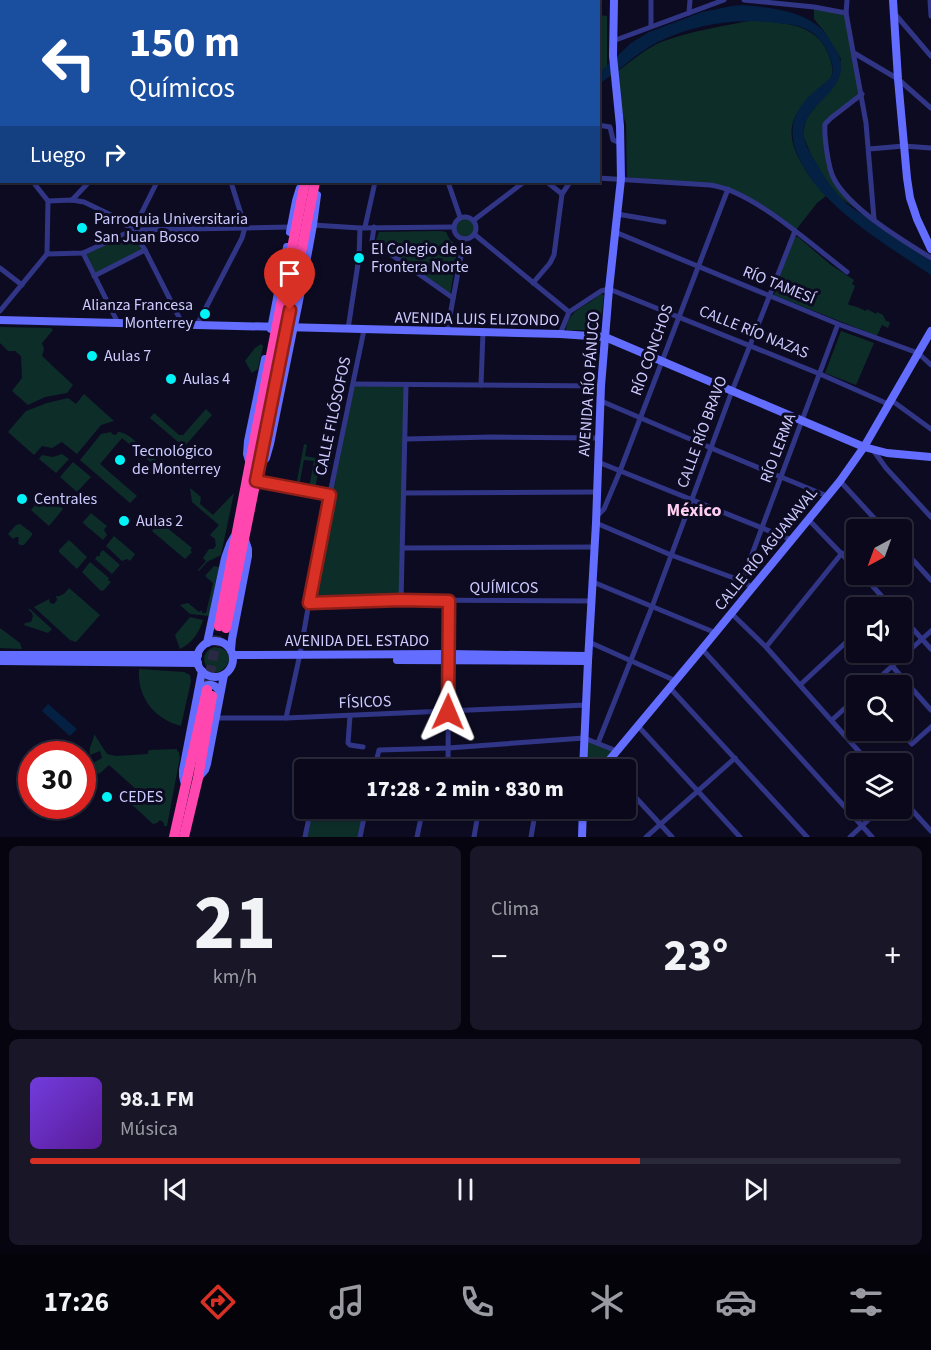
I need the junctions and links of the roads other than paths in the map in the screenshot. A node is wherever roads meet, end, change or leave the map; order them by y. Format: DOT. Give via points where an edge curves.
graph roads {
  1 [pos="614,0"];
  2 [pos="651,0"];
  3 [pos="690,0"];
  4 [pos="724,0"];
  5 [pos="744,0"];
  6 [pos="813,0"];
  7 [pos="847,0"];
  8 [pos="893,0"];
  9 [pos="774,2"];
  10 [pos="931,2"];
  11 [pos="814,7"];
  12 [pos="689,13"];
  13 [pos="846,13"];
  14 [pos="894,13"];
  15 [pos="931,16"];
  16 [pos="651,26"];
  17 [pos="612,41"];
  18 [pos="931,48"];
  19 [pos="854,53"];
  20 [pos="931,56"];
  21 [pos="898,79"];
  22 [pos="862,94"];
  23 [pos="931,108"];
  24 [pos="600,125"];
  25 [pos="620,143"];
  26 [pos="904,146"];
  27 [pos="931,148"];
  28 [pos="869,149"];
  29 [pos="600,178"];
  30 [pos="621,179"];
  31 [pos="34,183"];
  32 [pos="88,183"];
  33 [pos="156,183"];
  34 [pos="232,183"];
  35 [pos="304,183"];
  36 [pos="304,183"];
  37 [pos="316,183"];
  38 [pos="316,183"];
  39 [pos="375,183"];
  40 [pos="448,183"];
  41 [pos="523,183"];
  42 [pos="549,183"];
  43 [pos="569,183"];
  44 [pos="728,189"];
  45 [pos="562,194"];
  46 [pos="72,200"];
  47 [pos="48,201"];
  48 [pos="617,214"];
  49 [pos="460,217"];
  50 [pos="874,219"];
  51 [pos="474,220"];
  52 [pos="664,222"];
  53 [pos="313,225"];
  54 [pos="245,227"];
  55 [pos="291,227"];
  56 [pos="362,227"];
  57 [pos="374,227"];
  58 [pos="453,227"];
  59 [pos="133,230"];
  60 [pos="795,231"];
  61 [pos="615,232"];
  62 [pos="474,234"];
  63 [pos="464,239"];
  64 [pos="360,241"];
  65 [pos="372,241"];
  66 [pos="931,249"];
  67 [pos="145,250"];
  68 [pos="83,253"];
  69 [pos="47,254"];
  70 [pos="931,258"];
  71 [pos="698,266"];
  72 [pos="0,268"];
  73 [pos="847,272"];
  74 [pos="94,276"];
  75 [pos="533,283"];
  76 [pos="22,285"];
  77 [pos="609,289"];
  78 [pos="769,296"];
  79 [pos="277,298"];
  80 [pos="453,298"];
  81 [pos="299,301"];
  82 [pos="0,311"];
  83 [pos="569,312"];
  84 [pos="679,316"];
  85 [pos="0,320"];
  86 [pos="118,323"];
  87 [pos="838,324"];
  88 [pos="183,325"];
  89 [pos="197,325"];
  90 [pos="271,327"];
  91 [pos="293,328"];
  92 [pos="348,329"];
  93 [pos="364,330"];
  94 [pos="931,331"];
  95 [pos="447,332"];
  96 [pos="483,332"];
  97 [pos="560,334"];
  98 [pos="605,338"];
  99 [pos="750,345"];
  100 [pos="267,349"];
  101 [pos="289,353"];
  102 [pos="918,353"];
  103 [pos="663,362"];
  104 [pos="931,365"];
  105 [pos="820,374"];
  106 [pos="354,384"];
  107 [pos="406,385"];
  108 [pos="481,385"];
  109 [pos="601,386"];
  110 [pos="732,391"];
  111 [pos="601,402"];
  112 [pos="890,402"];
  113 [pos="641,418"];
  114 [pos="802,421"];
  115 [pos="931,429"];
  116 [pos="260,438"];
  117 [pos="599,438"];
  118 [pos="406,439"];
  119 [pos="864,447"];
  120 [pos="711,448"];
  121 [pos="873,450"];
  122 [pos="931,457"];
  123 [pos="598,462"];
  124 [pos="254,466"];
  125 [pos="620,471"];
  126 [pos="781,477"];
  127 [pos="256,481"];
  128 [pos="840,481"];
  129 [pos="597,492"];
  130 [pos="404,493"];
  131 [pos="330,495"];
  132 [pos="827,496"];
  133 [pos="691,501"];
  134 [pos="931,518"];
  135 [pos="808,519"];
  136 [pos="875,519"];
  137 [pos="596,520"];
  138 [pos="762,529"];
  139 [pos="241,537"];
  140 [pos="792,540"];
  141 [pos="402,548"];
  142 [pos="594,548"];
  143 [pos="842,553"];
  144 [pos="671,555"];
  145 [pos="846,558"];
  146 [pos="912,559"];
  147 [pos="931,580"];
  148 [pos="742,581"];
  149 [pos="593,582"];
  150 [pos="871,585"];
  151 [pos="752,587"];
  152 [pos="881,597"];
  153 [pos="401,600"];
  154 [pos="449,601"];
  155 [pos="592,601"];
  156 [pos="309,603"];
  157 [pos="652,608"];
  158 [pos="731,613"];
  159 [pos="223,626"];
  160 [pos="912,628"];
  161 [pos="931,631"];
  162 [pos="716,633"];
  163 [pos="922,639"];
  164 [pos="589,642"];
  165 [pos="846,642"];
  166 [pos="207,643"];
  167 [pos="766,647"];
  168 [pos="702,649"];
  169 [pos="931,649"];
  170 [pos="0,655"];
  171 [pos="233,656"];
  172 [pos="300,657"];
  173 [pos="449,657"];
  174 [pos="588,659"];
  175 [pos="632,660"];
  176 [pos="0,661"];
  177 [pos="199,663"];
  178 [pos="892,666"];
  179 [pos="225,675"];
  180 [pos="882,675"];
  181 [pos="676,681"];
  182 [pos="800,685"];
  183 [pos="669,688"];
  184 [pos="210,691"];
  185 [pos="586,705"];
  186 [pos="846,707"];
  187 [pos="931,710"];
  188 [pos="448,712"];
  189 [pos="350,716"];
  190 [pos="216,718"];
  191 [pos="286,718"];
  192 [pos="831,720"];
  193 [pos="638,726"];
  194 [pos="931,727"];
  195 [pos="584,738"];
  196 [pos="909,741"];
  197 [pos="598,743"];
  198 [pos="363,747"];
  199 [pos="448,748"];
  200 [pos="617,751"];
  201 [pos="860,753"];
  202 [pos="735,758"];
  203 [pos="377,759"];
  204 [pos="448,759"];
  205 [pos="583,759"];
  206 [pos="611,759"];
  207 [pos="198,778"];
  208 [pos="698,791"];
  209 [pos="636,798"];
  210 [pos="912,810"];
  211 [pos="309,819"];
  212 [pos="364,819"];
  213 [pos="421,819"];
  214 [pos="477,819"];
  215 [pos="534,819"];
  216 [pos="583,819"];
  217 [pos="869,819"];
  218 [pos="660,824"];
  219 [pos="862,826"];
  220 [pos="931,831"];
  221 [pos="174,837"];
  222 [pos="184,837"];
  223 [pos="305,837"];
  224 [pos="360,837"];
  225 [pos="417,837"];
  226 [pos="474,837"];
  227 [pos="531,837"];
  228 [pos="582,837"];
  229 [pos="646,837"];
  230 [pos="672,837"];
  231 [pos="740,837"];
  232 [pos="807,837"];
  233 [pos="850,837"];
  234 [pos="872,837"];
  1 -- 17 [label="street, AVENIDA RÍO PÁNUCO"];
  2 -- 16 [label="street"];
  3 -- 12 [label="street"];
  4 -- 12 [label="street"];
  5 -- 9 [label="street"];
  6 -- 11 [label="street"];
  7 -- 13 [label="street"];
  8 -- 14 [label="street"];
  9 -- 11 [label="street"];
  10 -- 15 [label="street"];
  11 -- 13 [label="street"];
  12 -- 16 [label="street"];
  13 -- 19 [label="street"];
  14 -- 20 [label="street"];
  14 -- 21 [label="street"];
  16 -- 17 [label="street"];
  17 -- 25 [label="street, AVENIDA RÍO PÁNUCO"];
  18 -- 20 [label="street"];
  19 -- 21 [label="street"];
  19 -- 22 [label="street"];
  21 -- 23 [label="street"];
  21 -- 26 [label="street"];
  22 -- 28 [label="street"];
  22 -- 50 [label="street" via="827,121 825,129 833,177 849,199"];
  24 -- 25 [label="street" via="610,127 613,140"];
  25 -- 30 [label="street, AVENIDA RÍO PÁNUCO"];
  26 -- 27 [label="street"];
  26 -- 28 [label="street"];
  26 -- 66 [label="street" via="910,198"];
  28 -- 50 [label="street"];
  29 -- 30 [label="street"];
  30 -- 44 [label="street"];
  30 -- 48 [label="street, AVENIDA RÍO PÁNUCO"];
  31 -- 47 [label="street"];
  32 -- 46 [label="street"];
  33 -- 59 [label="street"];
  34 -- 54 [label="street"];
  35 -- 55 [label="street"];
  36 -- 116 [label="highway, bridge"];
  37 -- 116 [label="highway, bridge"];
  38 -- 53 [label="street"];
  39 -- 56 [label="street"];
  40 -- 49 [label="street"];
  41 -- 51 [label="street"];
  42 -- 45 [label="street"];
  43 -- 45 [label="street"];
  44 -- 60 [label="street"];
  44 -- 71 [label="street, RÍO CONCHOS"];
  45 -- 75 [label="street" via="554,255"];
  46 -- 47 [label="street"];
  46 -- 59 [label="street" via="100,209"];
  47 -- 69 [label="street"];
  48 -- 52 [label="street"];
  48 -- 61 [label="street, AVENIDA RÍO PÁNUCO"];
  49 -- 51 [label="street"];
  49 -- 58 [label="street"];
  50 -- 70 [label="street"];
  51 -- 62 [label="street"];
  53 -- 56 [label="street"];
  53 -- 81 [label="street"];
  54 -- 55 [label="street"];
  54 -- 59 [label="street"];
  54 -- 89 [label="street"];
  55 -- 79 [label="street"];
  56 -- 57 [label="street"];
  56 -- 64 [label="street"];
  57 -- 58 [label="street"];
  57 -- 65 [label="street"];
  58 -- 63 [label="street" via="456,235"];
  59 -- 67 [label="street"];
  59 -- 68 [label="street"];
  60 -- 73 [label="street"];
  60 -- 78 [label="street, CALLE RÍO BRAVO"];
  61 -- 71 [label="street, RÍO TAMESÍ"];
  61 -- 77 [label="street, AVENIDA RÍO PÁNUCO"];
  62 -- 63 [label="street"];
  62 -- 75 [label="street"];
  63 -- 80 [label="street"];
  64 -- 65 [label="street"];
  64 -- 92 [label="street"];
  65 -- 80 [label="street"];
  67 -- 74 [label="street"];
  67 -- 88 [label="street"];
  68 -- 69 [label="street"];
  68 -- 74 [label="street"];
  69 -- 76 [label="street"];
  71 -- 78 [label="street, RÍO TAMESÍ"];
  71 -- 84 [label="street, RÍO CONCHOS"];
  72 -- 76 [label="street"];
  74 -- 86 [label="street"];
  75 -- 83 [label="street"];
  76 -- 82 [label="street"];
  77 -- 83 [label="street"];
  77 -- 84 [label="street, CALLE RÍO NAZAS"];
  77 -- 98 [label="street, AVENIDA RÍO PÁNUCO"];
  78 -- 87 [label="street, RÍO TAMESÍ"];
  78 -- 99 [label="street, CALLE RÍO BRAVO"];
  79 -- 81 [label="street" via="279,306 287,309"];
  79 -- 90 [label="street"];
  80 -- 95 [label="street"];
  81 -- 91 [label="street"];
  83 -- 97 [label="street"];
  84 -- 99 [label="street, CALLE RÍO NAZAS"];
  84 -- 103 [label="street, RÍO CONCHOS"];
  85 -- 86 [label="street, AVENIDA LUIS ELIZONDO"];
  86 -- 88 [label="street, AVENIDA LUIS ELIZONDO"];
  87 -- 102 [label="street, RÍO TAMESÍ"];
  87 -- 105 [label="street, RÍO LERMA"];
  88 -- 89 [label="street, AVENIDA LUIS ELIZONDO"];
  89 -- 90 [label="street, AVENIDA LUIS ELIZONDO"];
  90 -- 91 [label="street, AVENIDA LUIS ELIZONDO"];
  90 -- 100 [label="street"];
  91 -- 92 [label="street, AVENIDA LUIS ELIZONDO"];
  91 -- 101 [label="street"];
  92 -- 93 [label="street, AVENIDA LUIS ELIZONDO"];
  93 -- 95 [label="street, AVENIDA LUIS ELIZONDO"];
  93 -- 106 [label="street, CALLE FILÓSOFOS"];
  94 -- 102 [label="street, CALLE RÍO AGUANAVAL"];
  95 -- 96 [label="street, AVENIDA LUIS ELIZONDO"];
  96 -- 97 [label="street, AVENIDA LUIS ELIZONDO"];
  96 -- 108 [label="street"];
  97 -- 98 [label="street, AVENIDA LUIS ELIZONDO"];
  98 -- 103 [label="street, AVENIDA LUIS ELIZONDO"];
  98 -- 109 [label="street, AVENIDA RÍO PÁNUCO"];
  99 -- 105 [label="street, CALLE RÍO NAZAS"];
  99 -- 110 [label="street, CALLE RÍO BRAVO"];
  100 -- 101 [label="street" via="279,343"];
  100 -- 124 [label="street" via="247,449"];
  101 -- 124 [label="street" via="268,452"];
  102 -- 104 [label="street, RÍO TAMESÍ"];
  102 -- 112 [label="street, CALLE RÍO AGUANAVAL"];
  103 -- 110 [label="street, AVENIDA LUIS ELIZONDO"];
  103 -- 113 [label="street, RÍO CONCHOS"];
  105 -- 112 [label="street, CALLE RÍO NAZAS"];
  105 -- 114 [label="street, RÍO LERMA"];
  106 -- 107 [label="street"];
  106 -- 131 [label="street, CALLE FILÓSOFOS"];
  107 -- 108 [label="street"];
  107 -- 118 [label="street"];
  108 -- 109 [label="street"];
  109 -- 111 [label="street, AVENIDA RÍO PÁNUCO"];
  110 -- 114 [label="street, AVENIDA LUIS ELIZONDO"];
  110 -- 120 [label="street, CALLE RÍO BRAVO"];
  111 -- 113 [label="street"];
  111 -- 117 [label="street, AVENIDA RÍO PÁNUCO"];
  112 -- 115 [label="street, CALLE RÍO NAZAS"];
  112 -- 119 [label="street, CALLE RÍO AGUANAVAL"];
  113 -- 120 [label="street"];
  113 -- 125 [label="street, RÍO CONCHOS"];
  114 -- 119 [label="street, AVENIDA LUIS ELIZONDO"];
  114 -- 126 [label="street, RÍO LERMA"];
  116 -- 124 [label="highway"];
  117 -- 118 [label="street"];
  117 -- 123 [label="street, AVENIDA RÍO PÁNUCO"];
  118 -- 130 [label="street"];
  119 -- 121 [label="street, AVENIDA LUIS ELIZONDO"];
  119 -- 128 [label="street, CALLE RÍO AGUANAVAL"];
  120 -- 126 [label="street"];
  120 -- 133 [label="street, CALLE RÍO BRAVO"];
  121 -- 122 [label="street, AVENIDA LUIS ELIZONDO"];
  121 -- 134 [label="street"];
  123 -- 125 [label="street"];
  123 -- 129 [label="street, AVENIDA RÍO PÁNUCO"];
  124 -- 127 [label="highway"];
  124 -- 139 [label="highway"];
  125 -- 133 [label="street"];
  125 -- 137 [label="street, RÍO CONCHOS"];
  126 -- 132 [label="street"];
  126 -- 138 [label="street, RÍO LERMA"];
  127 -- 131 [label="street"];
  127 -- 139 [label="highway"];
  128 -- 132 [label="street, CALLE RÍO AGUANAVAL"];
  128 -- 136 [label="street"];
  129 -- 130 [label="street"];
  129 -- 137 [label="street, AVENIDA RÍO PÁNUCO"];
  130 -- 141 [label="street"];
  131 -- 156 [label="street, CALLE FILÓSOFOS"];
  132 -- 135 [label="street, CALLE RÍO AGUANAVAL"];
  133 -- 138 [label="street"];
  133 -- 144 [label="street, CALLE RÍO BRAVO"];
  135 -- 140 [label="street, CALLE RÍO AGUANAVAL"];
  135 -- 143 [label="street"];
  137 -- 142 [label="street, AVENIDA RÍO PÁNUCO"];
  137 -- 144 [label="street"];
  138 -- 140 [label="street"];
  138 -- 148 [label="street, RÍO LERMA"];
  139 -- 159 [label="highway"];
  139 -- 159 [label="street" via="230,544 225,558"];
  140 -- 151 [label="street, CALLE RÍO AGUANAVAL"];
  141 -- 142 [label="street"];
  141 -- 153 [label="street"];
  142 -- 149 [label="street, AVENIDA RÍO PÁNUCO"];
  143 -- 145 [label="street"];
  143 -- 167 [label="street"];
  144 -- 148 [label="street"];
  144 -- 157 [label="street, CALLE RÍO BRAVO"];
  146 -- 147 [label="street"];
  148 -- 151 [label="street"];
  149 -- 155 [label="street, AVENIDA RÍO PÁNUCO"];
  149 -- 157 [label="street"];
  150 -- 152 [label="street"];
  151 -- 158 [label="street, CALLE RÍO AGUANAVAL"];
  153 -- 154 [label="street, QUÍMICOS"];
  153 -- 156 [label="street, QUÍMICOS"];
  154 -- 155 [label="street, QUÍMICOS"];
  154 -- 173 [label="street"];
  155 -- 164 [label="street, AVENIDA RÍO PÁNUCO"];
  156 -- 172 [label="street, CALLE FILÓSOFOS"];
  157 -- 162 [label="street"];
  157 -- 175 [label="street, CALLE RÍO BRAVO"];
  158 -- 162 [label="street, CALLE RÍO AGUANAVAL"];
  158 -- 167 [label="street"];
  159 -- 166 [label="street"];
  159 -- 171 [label="street"];
  160 -- 163 [label="street"];
  161 -- 163 [label="street"];
  162 -- 168 [label="street, CALLE RÍO AGUANAVAL"];
  163 -- 169 [label="street"];
  163 -- 178 [label="street"];
  164 -- 174 [label="street, AVENIDA RÍO PÁNUCO"];
  164 -- 175 [label="street"];
  165 -- 182 [label="street"];
  166 -- 171 [label="street" via="221,641"];
  166 -- 177 [label="street" via="202,647"];
  167 -- 182 [label="street"];
  168 -- 181 [label="street, CALLE RÍO AGUANAVAL"];
  168 -- 219 [label="street"];
  170 -- 177 [label="street"];
  171 -- 172 [label="street, AVENIDA DEL ESTADO"];
  171 -- 179 [label="street"];
  172 -- 173 [label="street, AVENIDA DEL ESTADO"];
  172 -- 191 [label="street, CALLE FILÓSOFOS"];
  173 -- 174 [label="street, AVENIDA DEL ESTADO"];
  173 -- 188 [label="street"];
  174 -- 185 [label="street, AVENIDA RÍO PÁNUCO"];
  175 -- 181 [label="street"];
  175 -- 197 [label="street, CALLE RÍO BRAVO"];
  176 -- 177 [label="street"];
  177 -- 179 [label="street" via="208,676"];
  177 -- 184 [label="street"];
  178 -- 180 [label="street"];
  178 -- 187 [label="street"];
  179 -- 184 [label="street"];
  181 -- 183 [label="street, CALLE RÍO AGUANAVAL"];
  182 -- 192 [label="street"];
  183 -- 193 [label="street, CALLE RÍO AGUANAVAL"];
  183 -- 202 [label="street"];
  184 -- 190 [label="street"];
  184 -- 207 [label="highway"];
  184 -- 221 [label="highway"];
  185 -- 188 [label="street, FÍSICOS"];
  185 -- 195 [label="street, AVENIDA RÍO PÁNUCO"];
  186 -- 192 [label="street"];
  188 -- 189 [label="street, FÍSICOS"];
  188 -- 199 [label="street"];
  189 -- 191 [label="street, FÍSICOS"];
  189 -- 198 [label="street" via="348,743"];
  190 -- 191 [label="street, FÍSICOS"];
  190 -- 207 [label="street" via="207,764"];
  192 -- 201 [label="street"];
  193 -- 200 [label="street, CALLE RÍO AGUANAVAL"];
  193 -- 208 [label="street"];
  194 -- 196 [label="street" via="912,744"];
  195 -- 197 [label="street"];
  195 -- 199 [label="street"];
  195 -- 205 [label="street, AVENIDA RÍO PÁNUCO"];
  197 -- 200 [label="street"];
  199 -- 203 [label="street" via="379,750"];
  199 -- 204 [label="street"];
  200 -- 206 [label="street, CALLE RÍO AGUANAVAL"];
  202 -- 208 [label="street"];
  202 -- 232 [label="street"];
  207 -- 222 [label="highway"];
  208 -- 218 [label="street"];
  208 -- 231 [label="street"];
  209 -- 218 [label="street"];
  210 -- 220 [label="street"];
  211 -- 223 [label="street"];
  212 -- 224 [label="street"];
  213 -- 225 [label="street"];
  214 -- 226 [label="street"];
  215 -- 227 [label="street"];
  216 -- 228 [label="street"];
  217 -- 219 [label="street"];
  218 -- 229 [label="street"];
  218 -- 230 [label="street"];
  219 -- 233 [label="street"];
  219 -- 234 [label="street"];
}
